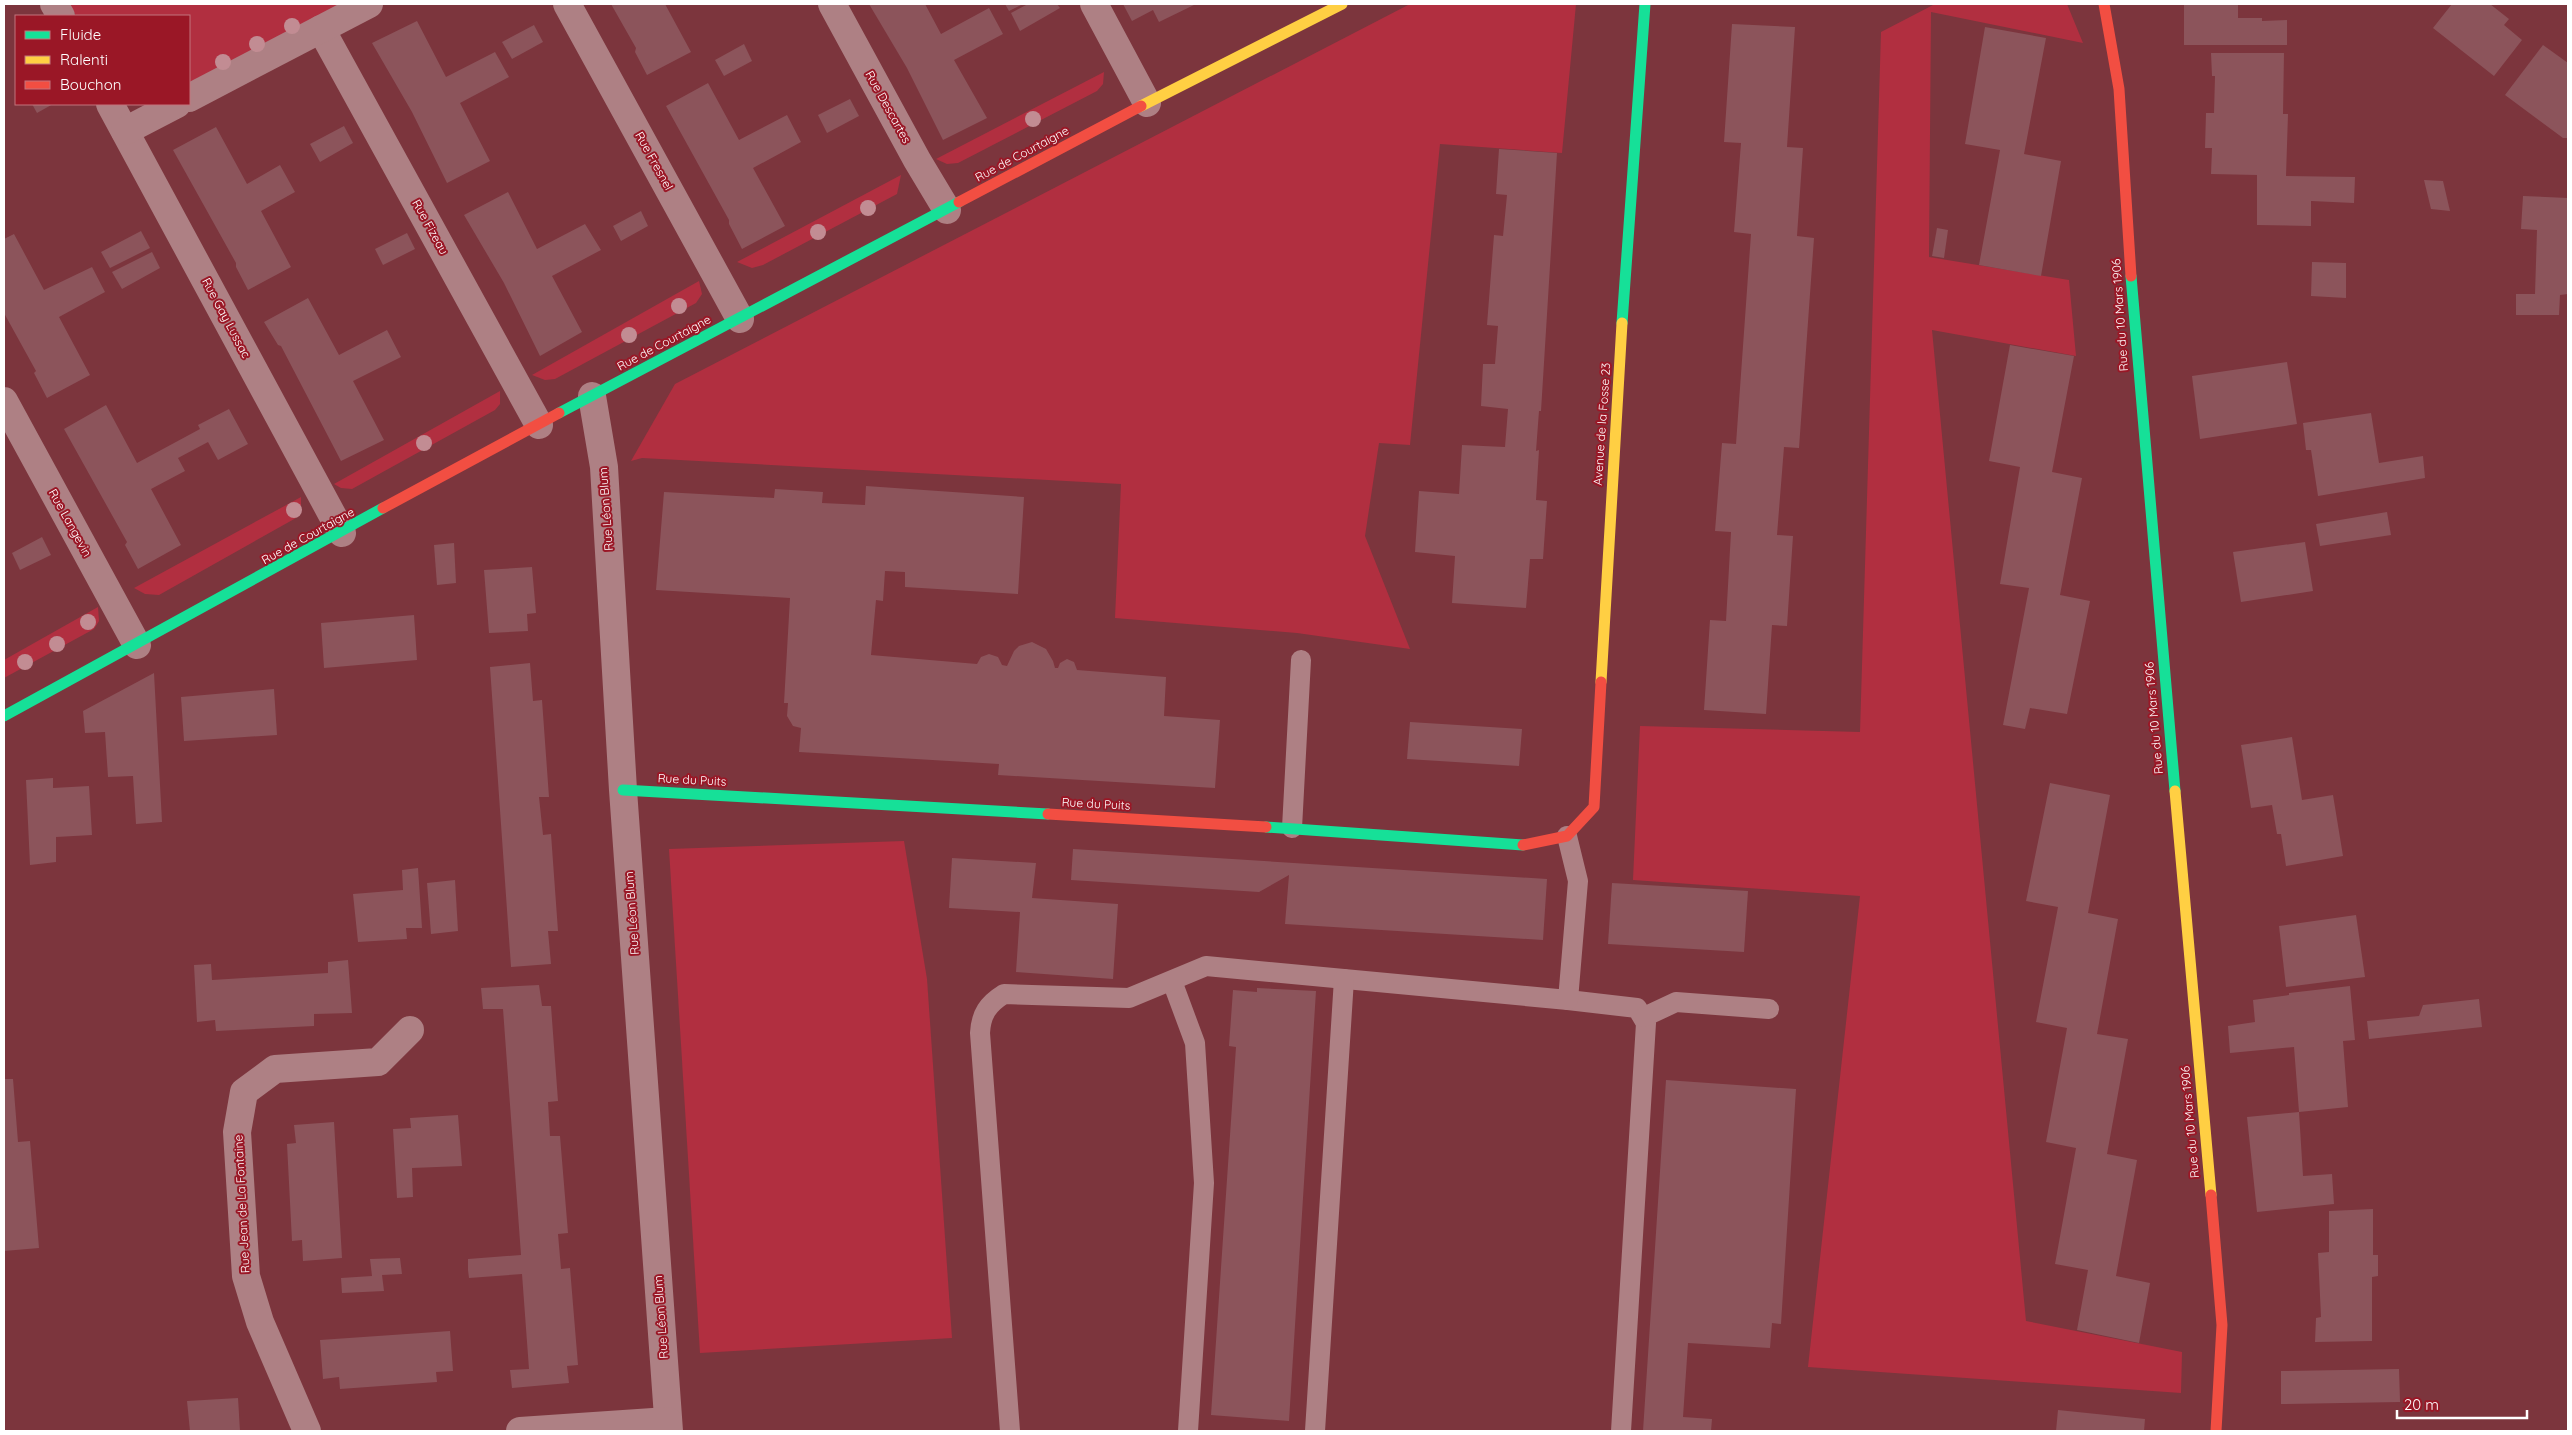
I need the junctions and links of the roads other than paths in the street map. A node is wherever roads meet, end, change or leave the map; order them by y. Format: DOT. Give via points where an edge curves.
graph roads {
  1 [pos="54,4"];
  2 [pos="369,4"];
  3 [pos="568,4"];
  4 [pos="832,4"];
  5 [pos="1094,4"];
  6 [pos="1342,4"];
  7 [pos="1645,4"];
  8 [pos="2104,4"];
  9 [pos="60,15"];
  10 [pos="321,29"];
  11 [pos="190,97"];
  12 [pos="1147,103"];
  13 [pos="111,105"];
  14 [pos="175,105"];
  15 [pos="125,131"];
  16 [pos="947,210"];
  17 [pos="740,319"];
  18 [pos="592,396"];
  19 [pos="4,401"];
  20 [pos="538,425"];
  21 [pos="342,533"];
  22 [pos="137,644"];
  23 [pos="1301,660"];
  24 [pos="4,716"];
  25 [pos="623,790"];
  26 [pos="1292,828"];
  27 [pos="1566,836"];
  28 [pos="1344,979"];
  29 [pos="1172,981"];
  30 [pos="1568,1000"];
  31 [pos="1769,1009"];
  32 [pos="1644,1016"];
  33 [pos="410,1030"];
  34 [pos="669,1426"];
  35 [pos="307,1431"];
  36 [pos="520,1431"];
  37 [pos="1010,1431"];
  38 [pos="1188,1431"];
  39 [pos="1315,1431"];
  40 [pos="1621,1431"];
  41 [pos="2216,1431"];
  1 -- 9 [label="street"];
  2 -- 10 [label="street"];
  3 -- 17 [label="street, Rue Fresnel"];
  4 -- 16 [label="street, Rue Descartes"];
  5 -- 12 [label="street"];
  6 -- 12 [label="street, Rue de Courtaigne"];
  7 -- 27 [label="street, Avenue de la Fosse 23" via="1614,445 1594,807"];
  8 -- 41 [label="street, Rue du 10 Mars 1906" via="2119,88 2134,315 2222,1325"];
  10 -- 11 [label="street"];
  10 -- 20 [label="street, Rue Fizeau"];
  12 -- 16 [label="street, Rue de Courtaigne"];
  13 -- 15 [label="street, Rue Gay Lussac"];
  14 -- 15 [label="street"];
  15 -- 21 [label="street, Rue Gay Lussac"];
  16 -- 17 [label="street, Rue de Courtaigne"];
  17 -- 18 [label="street, Rue de Courtaigne"];
  18 -- 20 [label="street, Rue de Courtaigne"];
  18 -- 25 [label="street, Rue Léon Blum" via="604,467"];
  19 -- 22 [label="street, Rue Langevin"];
  20 -- 21 [label="street, Rue de Courtaigne"];
  21 -- 22 [label="street, Rue de Courtaigne"];
  22 -- 24 [label="street, Rue de Courtaigne"];
  23 -- 26 [label="lane"];
  25 -- 26 [label="street, Rue du Puits"];
  25 -- 34 [label="street, Rue Léon Blum"];
  26 -- 27 [label="street, Rue du Puits" via="1530,845"];
  27 -- 30 [label="lane" via="1578,881"];
  28 -- 29 [label="lane" via="1206,966"];
  28 -- 30 [label="lane"];
  28 -- 39 [label="lane"];
  29 -- 37 [label="lane" via="1129,998 1004,994 990,1003 981,1020"];
  29 -- 38 [label="lane" via="1195,1043 1204,1183"];
  30 -- 32 [label="lane" via="1638,1008"];
  31 -- 32 [label="lane" via="1676,1002"];
  32 -- 40 [label="lane"];
  33 -- 35 [label="street, Rue Jean de La Fontaine" via="378,1062 275,1069 244,1092 237,1132 246,1276 260,1322"];
  34 -- 36 [label="street"];
}
